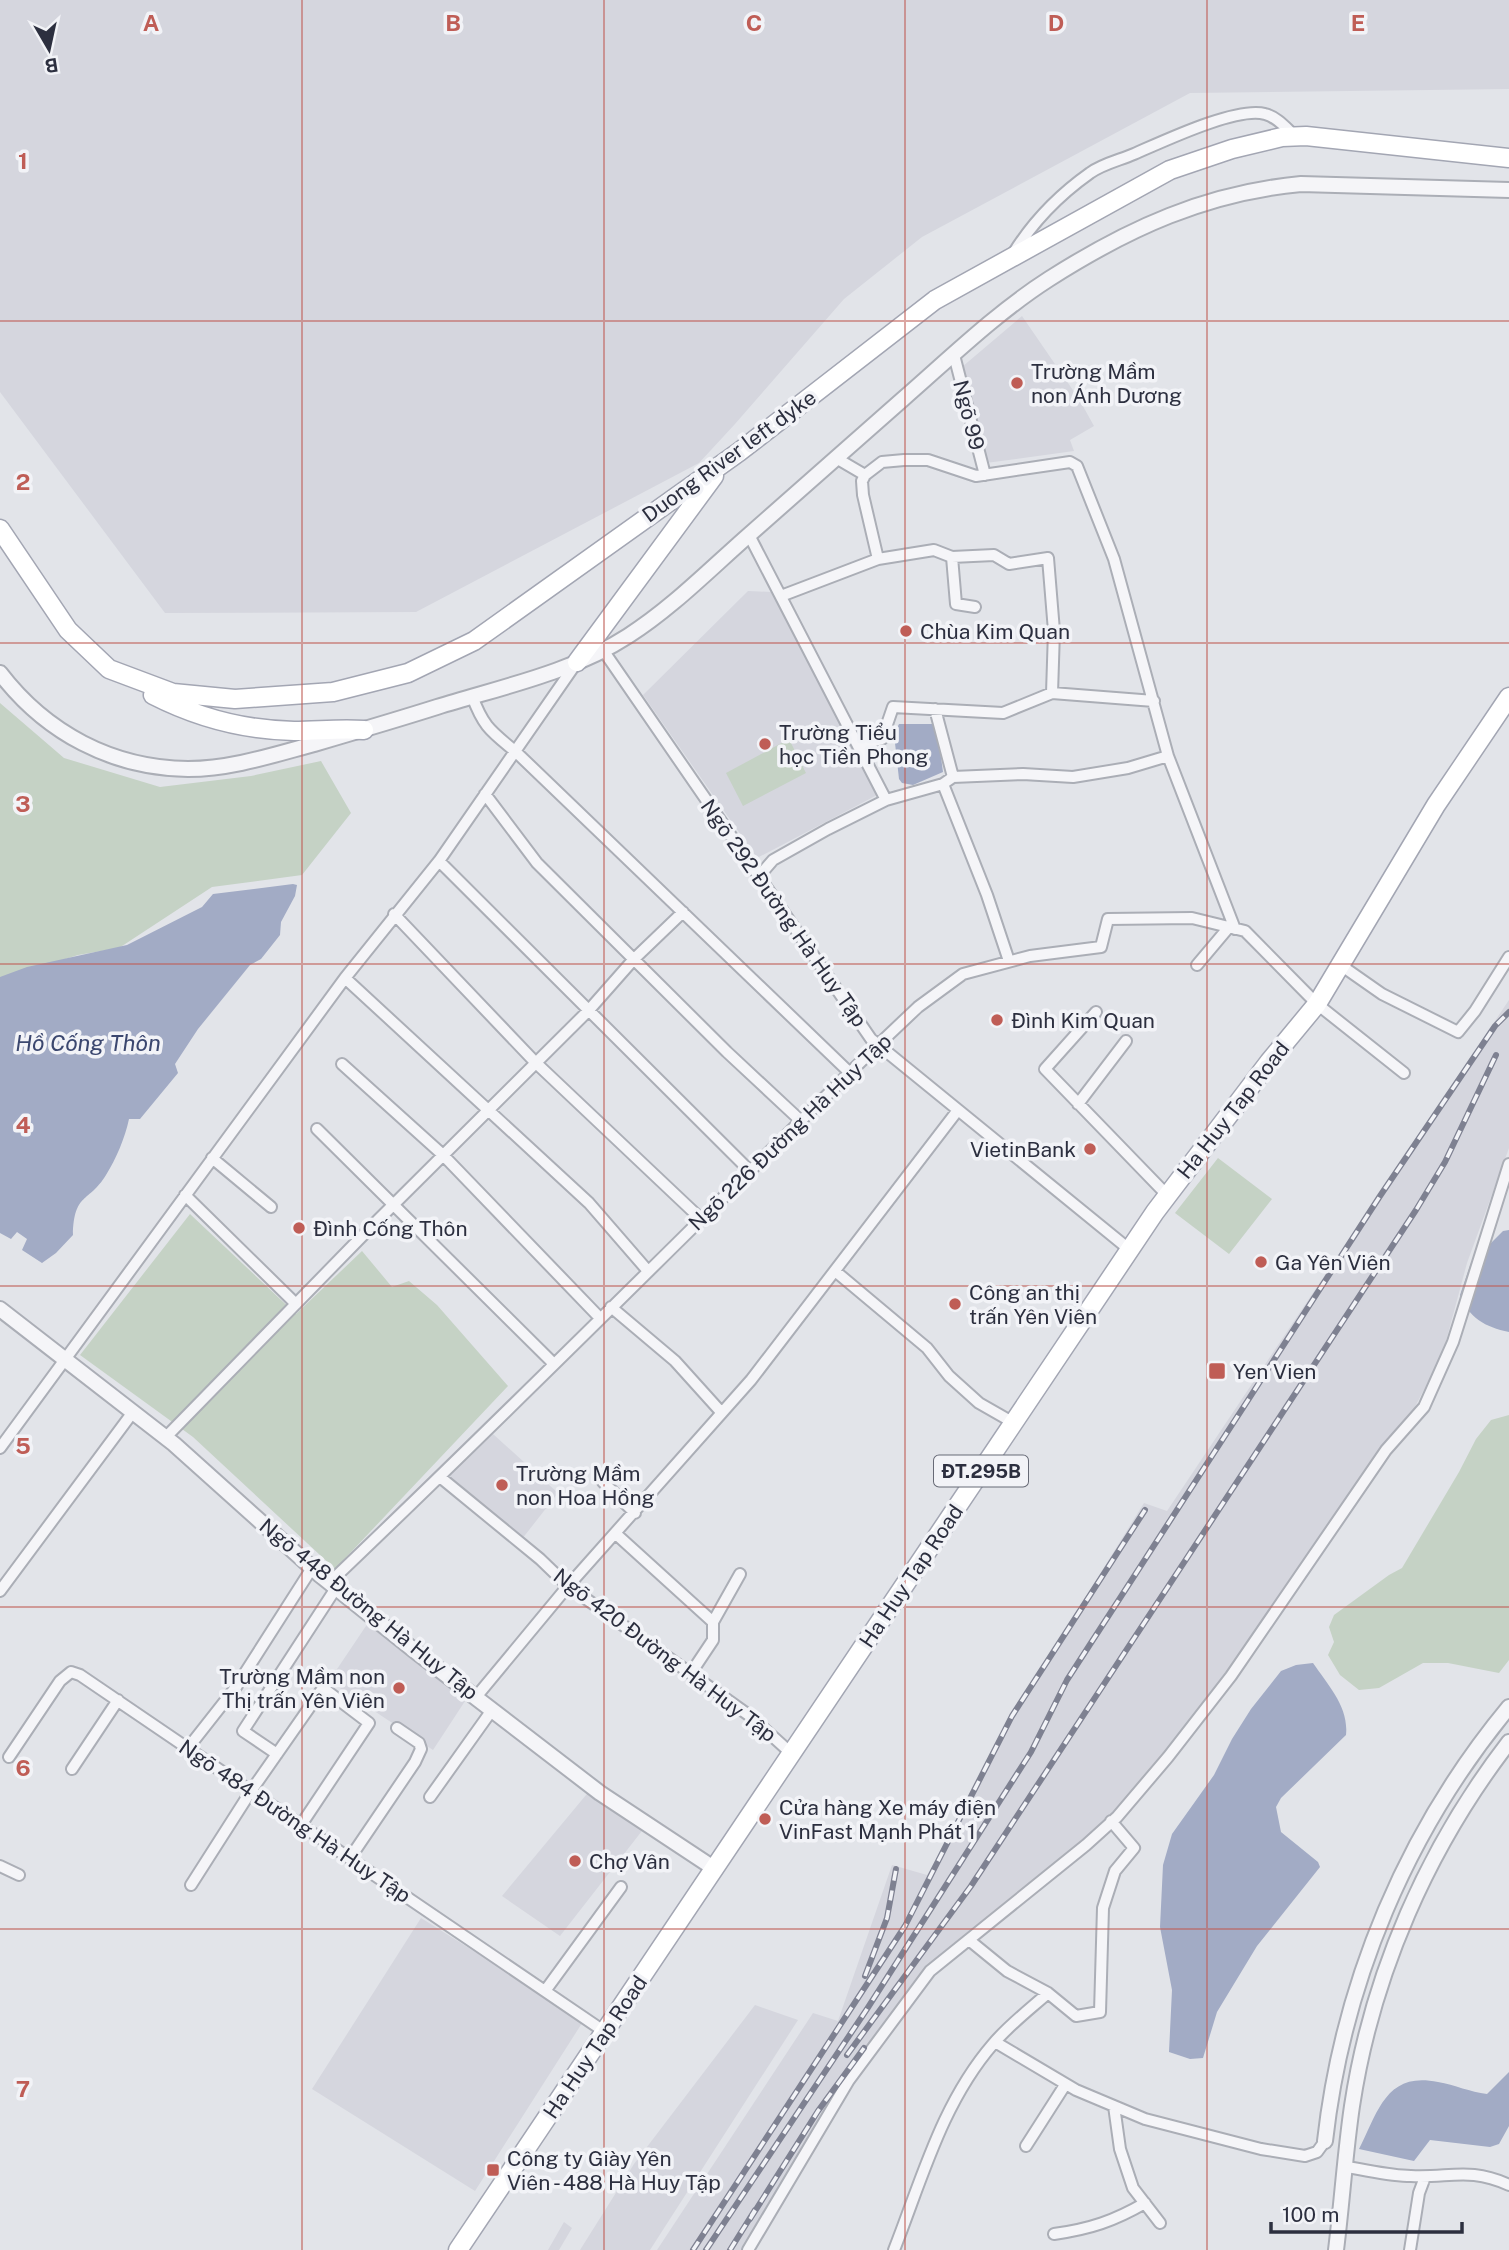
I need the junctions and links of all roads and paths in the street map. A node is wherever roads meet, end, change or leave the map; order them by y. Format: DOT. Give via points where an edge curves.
graph roads {
  1 [pos="1294,136"];
  2 [pos="1509,158"];
  3 [pos="1509,190"];
  4 [pos="1010,260"];
  5 [pos="954,355"];
  6 [pos="836,458"];
  7 [pos="722,464"];
  8 [pos="865,475"];
  9 [pos="985,475"];
  10 [pos="2,534"];
  11 [pos="749,535"];
  12 [pos="952,557"];
  13 [pos="878,559"];
  14 [pos="781,596"];
  15 [pos="975,607"];
  16 [pos="603,650"];
  17 [pos="577,662"];
  18 [pos="109,669"];
  19 [pos="0,673"];
  20 [pos="1052,692"];
  21 [pos="472,696"];
  22 [pos="1509,697"];
  23 [pos="1154,701"];
  24 [pos="935,709"];
  25 [pos="364,730"];
  26 [pos="858,746"];
  27 [pos="516,752"];
  28 [pos="1168,756"];
  29 [pos="953,777"];
  30 [pos="943,784"];
  31 [pos="485,794"];
  32 [pos="886,800"];
  33 [pos="439,861"];
  34 [pos="760,875"];
  35 [pos="683,912"];
  36 [pos="394,914"];
  37 [pos="1232,928"];
  38 [pos="1509,957"];
  39 [pos="634,959"];
  40 [pos="1009,961"];
  41 [pos="1196,965"];
  42 [pos="1342,965"];
  43 [pos="345,978"];
  44 [pos="1317,1004"];
  45 [pos="589,1010"];
  46 [pos="1096,1012"];
  47 [pos="1126,1041"];
  48 [pos="878,1045"];
  49 [pos="535,1062"];
  50 [pos="342,1064"];
  51 [pos="850,1073"];
  52 [pos="1404,1073"];
  53 [pos="1078,1104"];
  54 [pos="488,1110"];
  55 [pos="958,1110"];
  56 [pos="801,1121"];
  57 [pos="317,1129"];
  58 [pos="443,1155"];
  59 [pos="212,1158"];
  60 [pos="1509,1164"];
  61 [pos="750,1171"];
  62 [pos="185,1195"];
  63 [pos="1167,1195"];
  64 [pos="393,1205"];
  65 [pos="271,1207"];
  66 [pos="701,1219"];
  67 [pos="1130,1250"];
  68 [pos="648,1271"];
  69 [pos="835,1271"];
  70 [pos="296,1304"];
  71 [pos="611,1307"];
  72 [pos="0,1309"];
  73 [pos="600,1318"];
  74 [pos="64,1359"];
  75 [pos="554,1364"];
  76 [pos="133,1412"];
  77 [pos="721,1412"];
  78 [pos="1014,1423"];
  79 [pos="166,1437"];
  80 [pos="0,1448"];
  81 [pos="440,1477"];
  82 [pos="603,1482"];
  83 [pos="635,1513"];
  84 [pos="616,1534"];
  85 [pos="312,1569"];
  86 [pos="740,1574"];
  87 [pos="333,1585"];
  88 [pos="568,1586"];
  89 [pos="0,1591"];
  90 [pos="712,1622"];
  91 [pos="691,1673"];
  92 [pos="476,1697"];
  93 [pos="118,1700"];
  94 [pos="1509,1707"];
  95 [pos="492,1710"];
  96 [pos="397,1728"];
  97 [pos="1509,1742"];
  98 [pos="188,1748"];
  99 [pos="276,1754"];
  100 [pos="792,1754"];
  101 [pos="9,1757"];
  102 [pos="72,1769"];
  103 [pos="251,1791"];
  104 [pos="430,1797"];
  105 [pos="1111,1821"];
  106 [pos="301,1825"];
  107 [pos="350,1858"];
  108 [pos="0,1866"];
  109 [pos="715,1869"];
  110 [pos="19,1875"];
  111 [pos="191,1885"];
  112 [pos="621,1887"];
  113 [pos="969,1940"];
  114 [pos="1363,1969"];
  115 [pos="1384,1976"];
  116 [pos="545,1991"];
  117 [pos="1048,1993"];
  118 [pos="605,2032"];
  119 [pos="995,2042"];
  120 [pos="1065,2085"];
  121 [pos="1114,2106"];
  122 [pos="1325,2141"];
  123 [pos="1027,2146"];
  124 [pos="1346,2167"];
  125 [pos="1425,2177"];
  126 [pos="1509,2185"];
  127 [pos="1145,2203"];
  128 [pos="1160,2223"];
  129 [pos="1055,2234"];
  130 [pos="458,2250"];
  131 [pos="748,2250"];
  132 [pos="894,2250"];
  133 [pos="1336,2250"];
  134 [pos="1410,2250"];
  1 -- 2 [label="main road, Duong River left dyke"];
  1 -- 4 [label="main road, Duong River left dyke" via="1232,149 1170,170"];
  1 -- 4 [label="street" via="1266,114 1247,114 1191,130 1092,171 1044,213"];
  3 -- 5 [label="street" via="1301,184 1214,199 1139,230 1048,280"];
  4 -- 7 [label="main road, Duong River left dyke" via="935,300"];
  5 -- 6 [label="street"];
  5 -- 9 [label="street, Ngõ 99"];
  6 -- 8 [label="street"];
  6 -- 11 [label="street"];
  7 -- 17 [label="main road"];
  7 -- 18 [label="main road, Duong River left dyke" via="474,641 408,673 333,692 235,699 173,693"];
  8 -- 9 [label="street" via="882,462 928,460"];
  8 -- 13 [label="street" via="863,495"];
  9 -- 23 [label="street" via="1070,462 1077,466 1114,559"];
  10 -- 18 [label="main road, Duong River left dyke" via="68,630"];
  11 -- 14 [label="street"];
  11 -- 16 [label="street" via="655,617"];
  12 -- 13 [label="street" via="934,550"];
  12 -- 15 [label="street" via="956,604"];
  12 -- 20 [label="street" via="994,555 1009,564 1048,558 1054,631"];
  13 -- 14 [label="street"];
  14 -- 26 [label="street"];
  16 -- 17 [label="street"];
  16 -- 34 [label="street, Ngõ 292 Đường Hà Huy Tập"];
  17 -- 21 [label="street"];
  17 -- 27 [label="street"];
  18 -- 25 [label="main road" via="179,708 226,724 293,731"];
  19 -- 25 [label="street" via="55,728 103,753 144,764 190,769 240,763"];
  20 -- 23 [label="street"];
  20 -- 24 [label="street" via="1003,713"];
  21 -- 25 [label="street"];
  21 -- 27 [label="street" via="483,722"];
  22 -- 42 [label="main road, Ha Huy Tap Road / ĐT.295B" via="1436,805"];
  23 -- 28 [label="street"];
  24 -- 26 [label="street" via="894,706 882,739"];
  24 -- 29 [label="street"];
  26 -- 32 [label="street"];
  27 -- 31 [label="street"];
  27 -- 35 [label="street"];
  28 -- 29 [label="street" via="1073,777"];
  28 -- 37 [label="street"];
  29 -- 30 [label="street"];
  30 -- 32 [label="street"];
  30 -- 40 [label="street"];
  31 -- 33 [label="street"];
  31 -- 39 [label="street" via="537,863"];
  32 -- 34 [label="street" via="773,860"];
  33 -- 36 [label="street"];
  33 -- 45 [label="street"];
  34 -- 48 [label="street, Ngõ 292 Đường Hà Huy Tập"];
  35 -- 39 [label="street"];
  35 -- 51 [label="street"];
  36 -- 43 [label="street"];
  36 -- 49 [label="street"];
  37 -- 40 [label="street, Ngõ 226 Đường Hà Huy Tập" via="1192,918 1108,919 1101,947"];
  37 -- 41 [label="street"];
  37 -- 44 [label="street, Ngõ 226 Đường Hà Huy Tập" via="1245,931"];
  38 -- 42 [label="street" via="1458,1032 1382,994"];
  39 -- 45 [label="street"];
  39 -- 56 [label="street"];
  40 -- 48 [label="street, Ngõ 226 Đường Hà Huy Tập" via="963,974 918,1007"];
  42 -- 44 [label="main road, Ha Huy Tap Road / ĐT.295B"];
  43 -- 54 [label="street"];
  43 -- 59 [label="street"];
  44 -- 52 [label="street, Ngõ 226 Đường Hà Huy Tập"];
  44 -- 63 [label="main road, Ha Huy Tap Road / ĐT.295B"];
  45 -- 49 [label="street"];
  45 -- 61 [label="street"];
  46 -- 53 [label="street" via="1045,1069"];
  47 -- 53 [label="street"];
  48 -- 51 [label="street, Ngõ 226 Đường Hà Huy Tập"];
  48 -- 55 [label="street, Ngõ 292 Đường Hà Huy Tập"];
  49 -- 54 [label="street"];
  49 -- 66 [label="street"];
  50 -- 58 [label="street"];
  51 -- 56 [label="street, Ngõ 226 Đường Hà Huy Tập"];
  53 -- 63 [label="street"];
  54 -- 58 [label="street"];
  54 -- 68 [label="street" via="589,1203"];
  55 -- 67 [label="street, Ngõ 292 Đường Hà Huy Tập"];
  55 -- 69 [label="street"];
  56 -- 61 [label="street, Ngõ 226 Đường Hà Huy Tập"];
  57 -- 64 [label="street"];
  58 -- 64 [label="street"];
  58 -- 73 [label="street"];
  59 -- 62 [label="street"];
  59 -- 65 [label="street"];
  60 -- 105 [label="street" via="1453,1342 1424,1406 1386,1450 1231,1676"];
  61 -- 66 [label="street, Ngõ 226 Đường Hà Huy Tập"];
  62 -- 70 [label="street"];
  62 -- 74 [label="street"];
  63 -- 67 [label="main road, Ha Huy Tap Road / ĐT.295B"];
  64 -- 70 [label="street"];
  64 -- 75 [label="street"];
  66 -- 68 [label="street, Ngõ 226 Đường Hà Huy Tập"];
  67 -- 78 [label="main road, Ha Huy Tap Road / ĐT.295B"];
  68 -- 71 [label="street, Ngõ 226 Đường Hà Huy Tập"];
  69 -- 77 [label="street"];
  69 -- 78 [label="street" via="927,1348 948,1376 979,1403"];
  70 -- 79 [label="street"];
  71 -- 73 [label="street, Ngõ 226 Đường Hà Huy Tập"];
  71 -- 77 [label="street" via="675,1361"];
  72 -- 74 [label="street, Ngõ 448 Đường Hà Huy Tập"];
  73 -- 75 [label="street, Ngõ 226 Đường Hà Huy Tập"];
  74 -- 76 [label="street, Ngõ 448 Đường Hà Huy Tập"];
  74 -- 80 [label="street"];
  75 -- 81 [label="street, Ngõ 226 Đường Hà Huy Tập"];
  76 -- 79 [label="street, Ngõ 448 Đường Hà Huy Tập"];
  76 -- 89 [label="street"];
  77 -- 83 [label="street"];
  78 -- 100 [label="main road, Ha Huy Tap Road / ĐT.295B"];
  79 -- 85 [label="street, Ngõ 448 Đường Hà Huy Tập"];
  81 -- 87 [label="street, Ngõ 226 Đường Hà Huy Tập"];
  81 -- 88 [label="street, Ngõ 420 Đường Hà Huy Tập"];
  82 -- 83 [label="street"];
  83 -- 84 [label="street"];
  84 -- 88 [label="street"];
  84 -- 90 [label="street"];
  85 -- 87 [label="street, Ngõ 448 Đường Hà Huy Tập"];
  85 -- 98 [label="street" via="236,1687"];
  86 -- 90 [label="street"];
  87 -- 92 [label="street, Ngõ 448 Đường Hà Huy Tập"];
  87 -- 99 [label="street, Ngõ 226 Đường Hà Huy Tập" via="243,1731"];
  88 -- 91 [label="street, Ngõ 420 Đường Hà Huy Tập"];
  88 -- 92 [label="street"];
  90 -- 91 [label="street" via="713,1640"];
  91 -- 100 [label="street, Ngõ 420 Đường Hà Huy Tập"];
  92 -- 95 [label="street, Ngõ 448 Đường Hà Huy Tập"];
  93 -- 98 [label="street, Ngõ 484 Đường Hà Huy Tập"];
  93 -- 101 [label="street, Ngõ 484 Đường Hà Huy Tập" via="71,1672 60,1681"];
  93 -- 102 [label="street"];
  94 -- 114 [label="street" via="1429,1824 1396,1888"];
  95 -- 104 [label="street"];
  95 -- 109 [label="street, Ngõ 448 Đường Hà Huy Tập" via="600,1793"];
  96 -- 107 [label="street" via="421,1749"];
  97 -- 115 [label="street" via="1464,1803 1440,1846"];
  98 -- 103 [label="street, Ngõ 484 Đường Hà Huy Tập"];
  99 -- 103 [label="street"];
  99 -- 106 [label="street" via="323,1688 369,1723"];
  100 -- 109 [label="main road, Ha Huy Tap Road / ĐT.295B"];
  103 -- 106 [label="street, Ngõ 484 Đường Hà Huy Tập"];
  103 -- 111 [label="street"];
  105 -- 113 [label="street"];
  105 -- 117 [label="street" via="1134,1849 1115,1871 1103,1908 1100,2012 1076,2016"];
  106 -- 107 [label="street, Ngõ 484 Đường Hà Huy Tập"];
  107 -- 116 [label="street, Ngõ 484 Đường Hà Huy Tập"];
  108 -- 110 [label="street"];
  109 -- 118 [label="main road, Ha Huy Tap Road / ĐT.295B"];
  112 -- 116 [label="street"];
  113 -- 117 [label="street" via="1007,1971"];
  113 -- 131 [label="street" via="930,1971 849,2080"];
  114 -- 115 [label="street"];
  114 -- 122 [label="street" via="1336,2066"];
  115 -- 124 [label="street" via="1360,2067"];
  116 -- 118 [label="street, Ngõ 484 Đường Hà Huy Tập"];
  117 -- 119 [label="street"];
  118 -- 130 [label="main road, Ha Huy Tap Road / ĐT.295B"];
  119 -- 120 [label="street"];
  119 -- 132 [label="street" via="958,2095 933,2145"];
  120 -- 121 [label="street"];
  120 -- 123 [label="street"];
  121 -- 122 [label="street" via="1145,2119 1261,2149 1305,2156 1318,2152"];
  121 -- 127 [label="street" via="1120,2149 1133,2188"];
  124 -- 125 [label="street"];
  124 -- 133 [label="street"];
  125 -- 126 [label="street" via="1467,2173"];
  125 -- 134 [label="street"];
  127 -- 128 [label="street"];
  127 -- 129 [label="street" via="1110,2222"];
}
